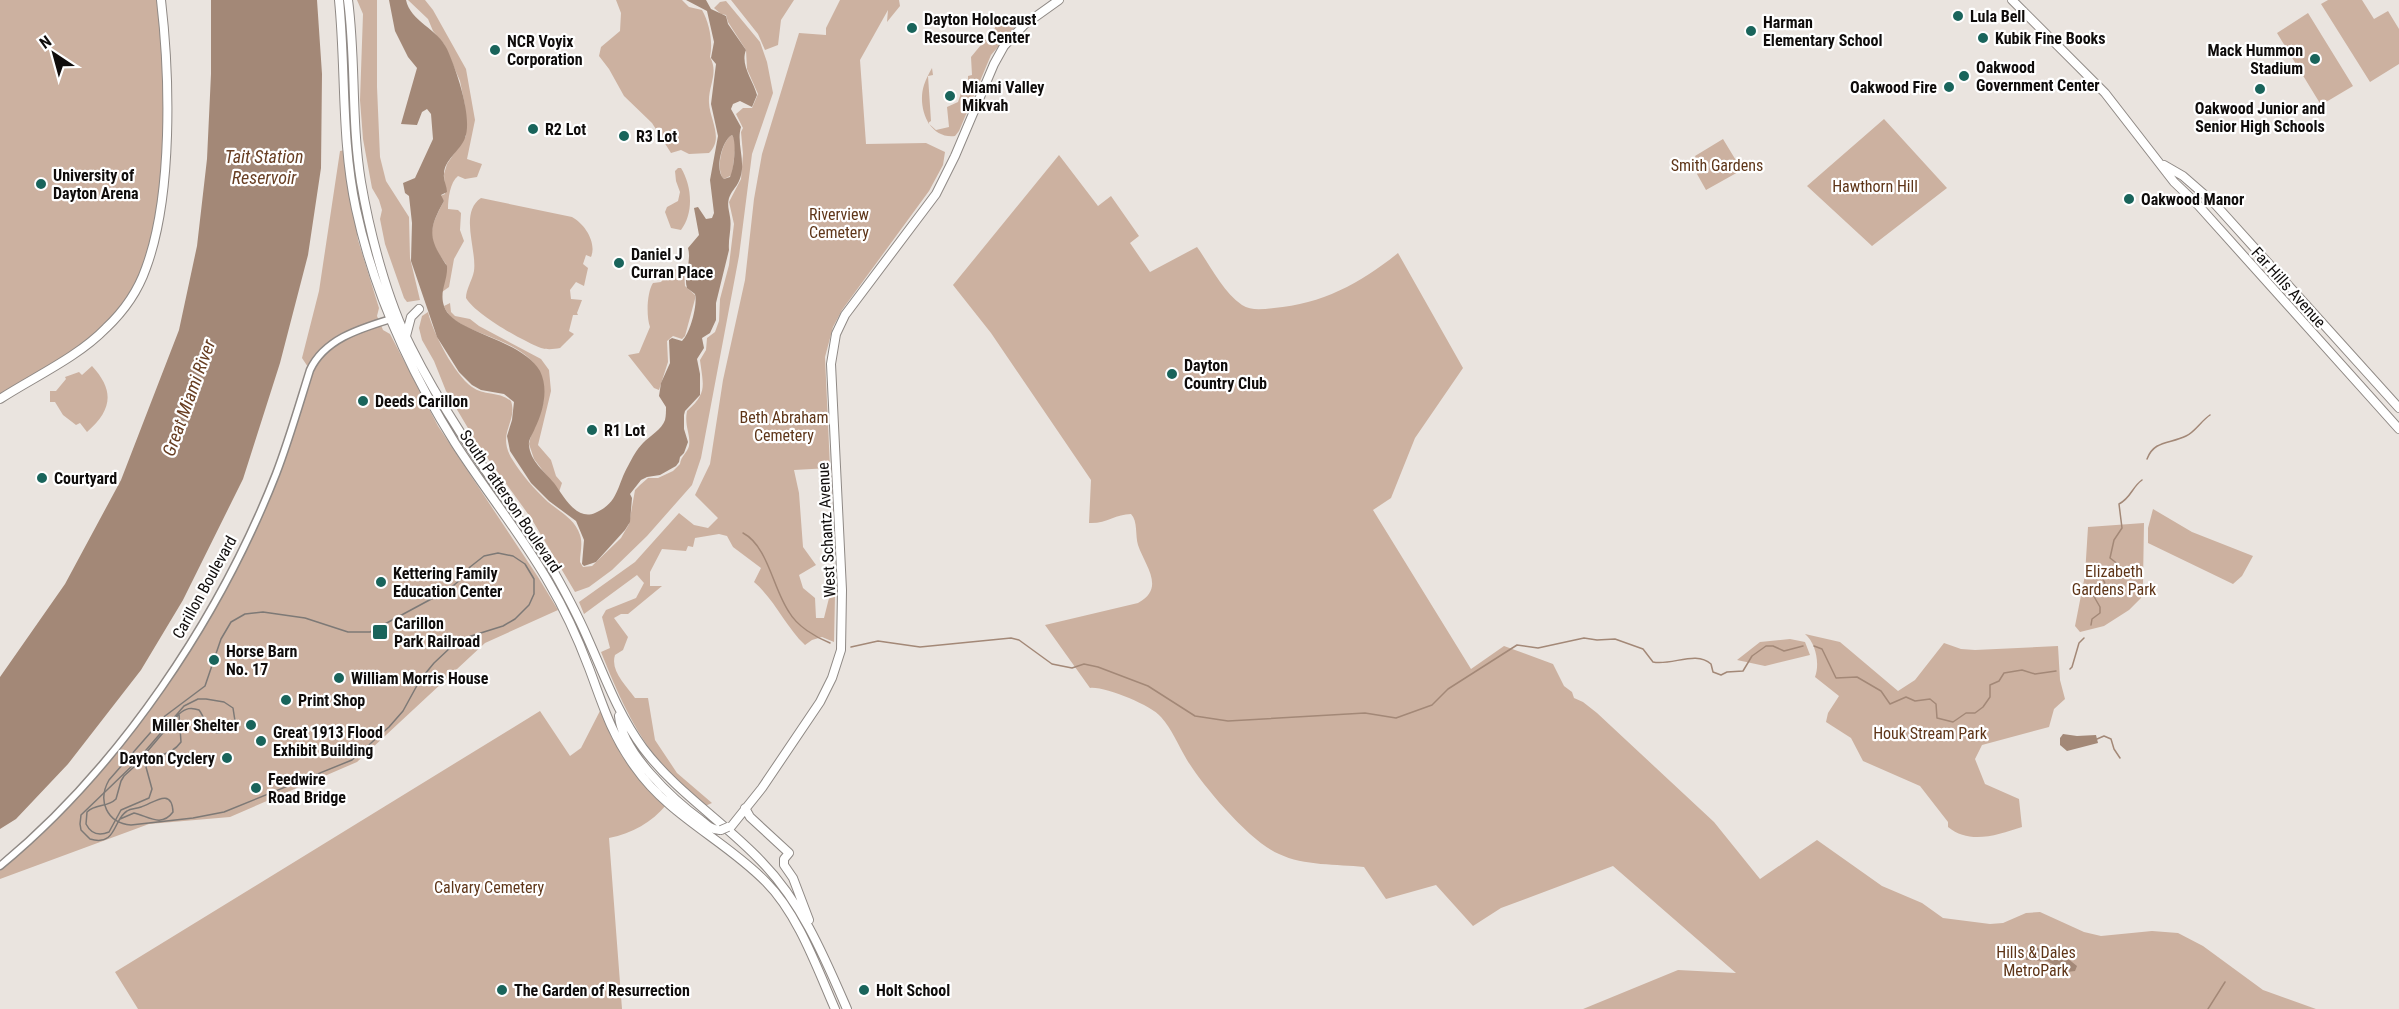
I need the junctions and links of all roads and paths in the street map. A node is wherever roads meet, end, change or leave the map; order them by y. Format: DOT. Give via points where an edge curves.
graph roads {
  1 [pos="161,0"];
  2 [pos="339,0"];
  3 [pos="348,0"];
  4 [pos="1059,0"];
  5 [pos="2012,0"];
  6 [pos="2160,163"];
  7 [pos="419,309"];
  8 [pos="394,318"];
  9 [pos="406,336"];
  10 [pos="0,399"];
  11 [pos="2399,408"];
  12 [pos="2399,429"];
  13 [pos="619,711"];
  14 [pos="745,808"];
  15 [pos="727,829"];
  16 [pos="719,843"];
  17 [pos="0,866"];
  18 [pos="811,927"];
  19 [pos="835,1009"];
  20 [pos="847,1009"];
  1 -- 10 [label="main road" via="167,85 165,154 158,216 146,269 128,303 106,329"];
  2 -- 8 [label="main road, South Patterson Boulevard" via="345,140 354,197 361,229"];
  3 -- 8 [label="main road, South Patterson Boulevard" via="361,181"];
  4 -- 14 [label="main road, West Schantz Avenue" via="1018,30 998,55 936,194 836,334 831,364 842,590 841,650 820,702"];
  5 -- 6 [label="main road, Far Hills Avenue" via="2092,78"];
  6 -- 11 [label="main road, Far Hills Avenue" via="2214,202"];
  6 -- 12 [label="main road, Far Hills Avenue"];
  7 -- 9 [label="main road" via="411,317"];
  8 -- 9 [label="main road, South Patterson Boulevard"];
  8 -- 16 [label="main road, South Patterson Boulevard" via="411,367 426,395 550,585 583,652 607,720 624,752 667,804"];
  8 -- 17 [label="street, Carillon Boulevard" via="337,340 318,355 266,498 193,637 141,714 92,776"];
  9 -- 13 [label="main road, South Patterson Boulevard" via="439,398 557,576"];
  13 -- 15 [label="main road" via="627,738 648,771 681,805 714,830"];
  13 -- 18 [label="main road, South Patterson Boulevard" via="658,766 757,857"];
  14 -- 15 [label="main road, West Schantz Avenue"];
  14 -- 18 [label="main road" via="789,853 784,865 800,893"];
  15 -- 16 [label="main road, West Schantz Avenue"];
  16 -- 19 [label="main road, South Patterson Boulevard" via="776,893 792,916"];
  18 -- 20 [label="main road"];
}
